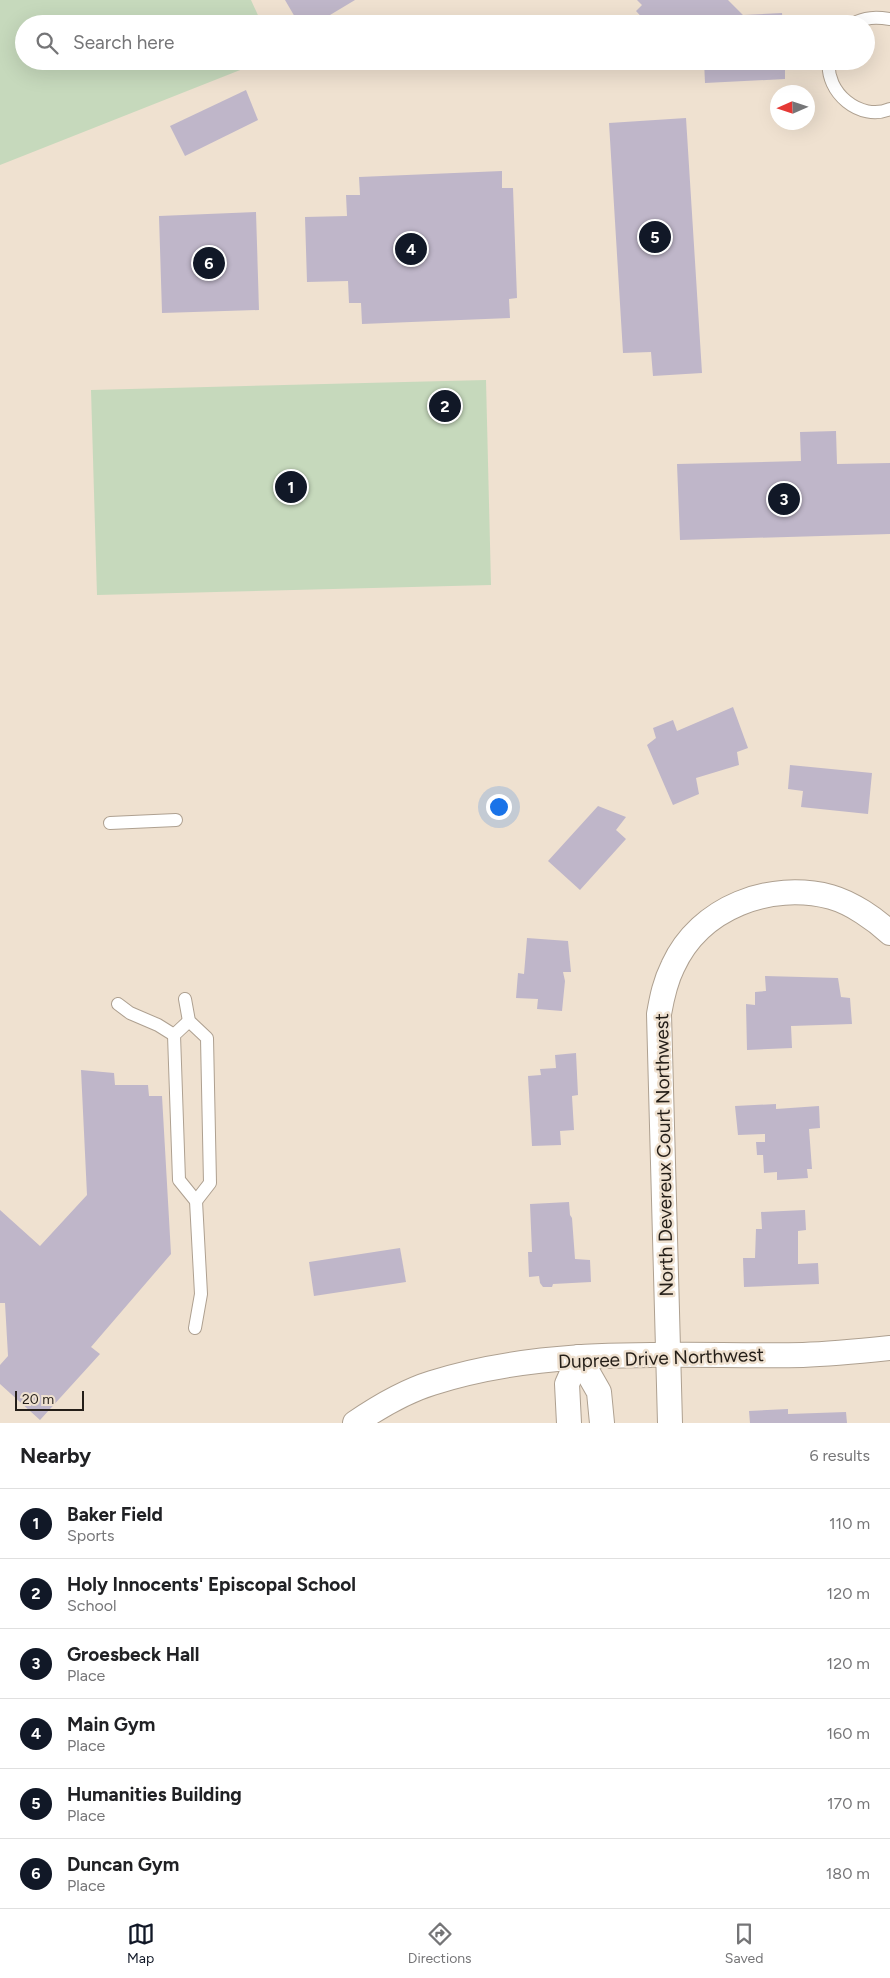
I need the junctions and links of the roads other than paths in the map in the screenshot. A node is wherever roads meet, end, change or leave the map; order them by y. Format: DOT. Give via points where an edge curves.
graph roads {
  1 [pos="875,17"];
  2 [pos="890,19"];
  3 [pos="829,70"];
  4 [pos="890,110"];
  5 [pos="176,820"];
  6 [pos="110,823"];
  7 [pos="890,932"];
  8 [pos="185,999"];
  9 [pos="118,1004"];
  10 [pos="189,1021"];
  11 [pos="174,1036"];
  12 [pos="196,1201"];
  13 [pos="196,1328"];
  14 [pos="890,1348"];
  15 [pos="668,1355"];
  16 [pos="579,1357"];
  17 [pos="355,1423"];
  18 [pos="569,1423"];
  19 [pos="602,1423"];
  20 [pos="670,1423"];
  1 -- 2 [label="lane"];
  3 -- 4 [label="lane" via="841,97 854,107 870,112"];
  5 -- 6 [label="lane"];
  7 -- 15 [label="street, North Devereux Court Northwest" via="872,917 834,898 811,893 764,895 742,902 702,927 673,965 664,986 659,1014"];
  8 -- 10 [label="lane"];
  9 -- 11 [label="lane"];
  10 -- 11 [label="lane"];
  10 -- 12 [label="lane" via="207,1038 210,1183"];
  11 -- 12 [label="lane" via="179,1180"];
  12 -- 13 [label="lane" via="201,1294"];
  14 -- 15 [label="street, Dupree Drive Northwest" via="806,1355"];
  15 -- 16 [label="street, Dupree Drive Northwest"];
  15 -- 20 [label="street, North Devereux Court Northwest"];
  16 -- 17 [label="street, Dupree Drive Northwest" via="484,1369 430,1384 374,1410"];
  16 -- 18 [label="street" via="567,1384"];
  16 -- 19 [label="street" via="599,1392"];
}
